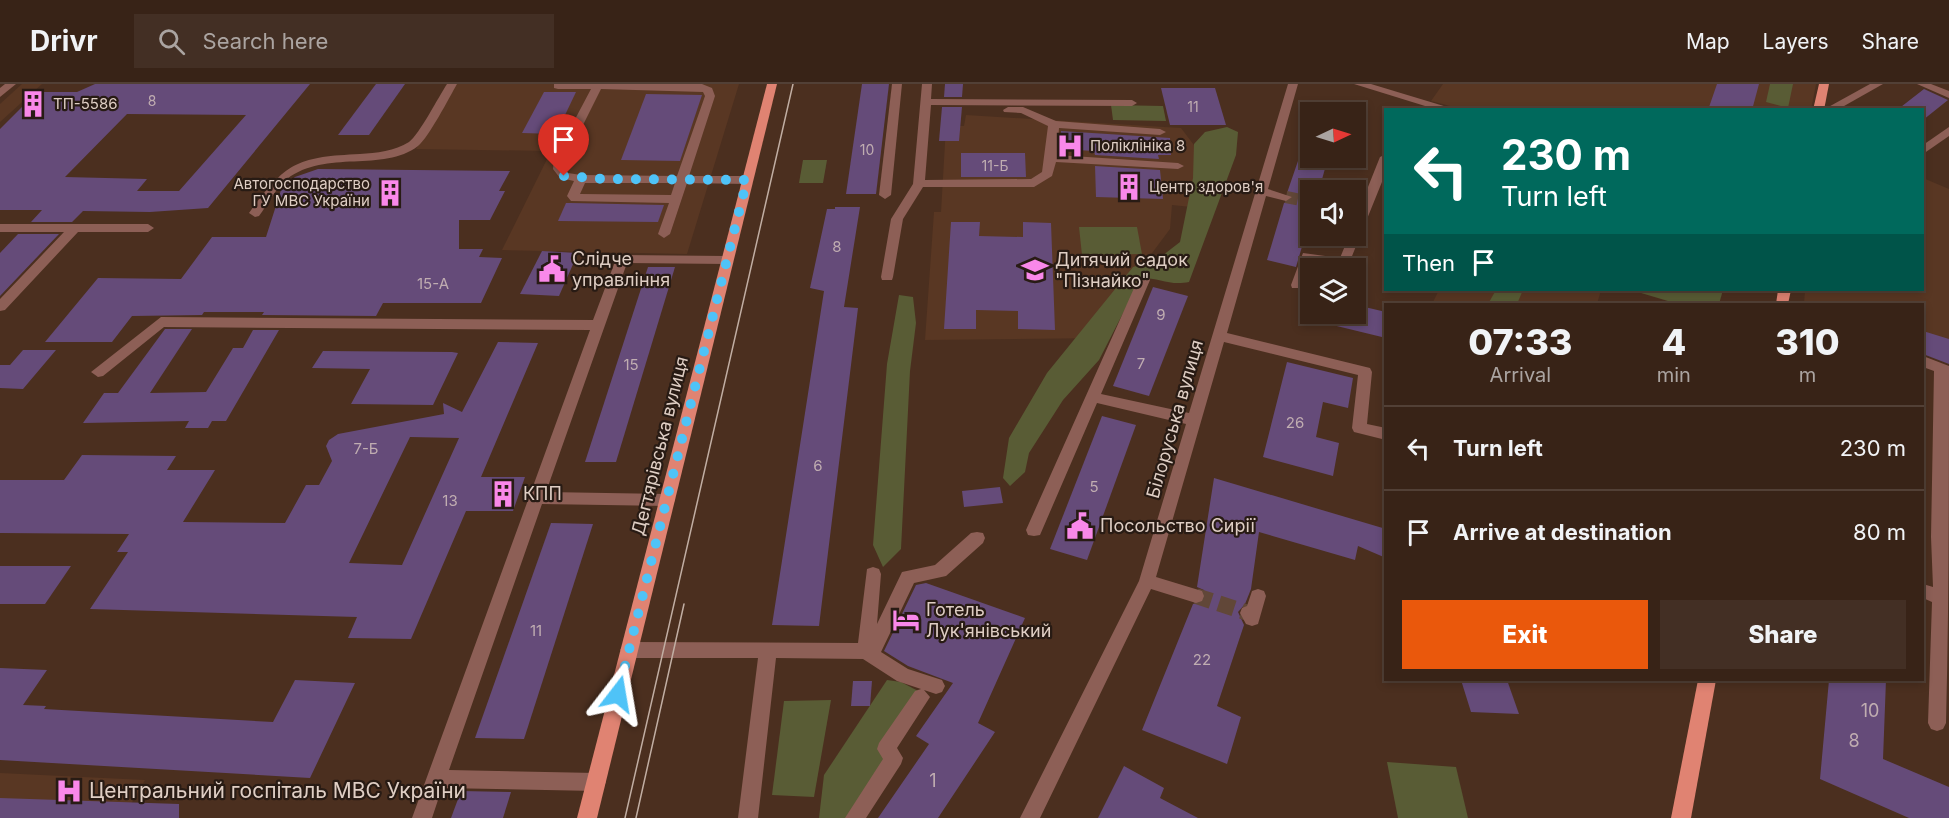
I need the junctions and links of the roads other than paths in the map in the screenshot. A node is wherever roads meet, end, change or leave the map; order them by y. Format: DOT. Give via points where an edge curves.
graph roads {
  1 [pos="11,84"];
  2 [pos="452,84"];
  3 [pos="772,84"];
  4 [pos="897,84"];
  5 [pos="927,84"];
  6 [pos="1293,84"];
  7 [pos="1359,84"];
  8 [pos="1824,84"];
  9 [pos="1878,84"];
  10 [pos="1922,84"];
  11 [pos="558,86"];
  12 [pos="598,86"];
  13 [pos="0,94"];
  14 [pos="1949,95"];
  15 [pos="1411,98"];
  16 [pos="926,102"];
  17 [pos="968,102"];
  18 [pos="1132,103"];
  19 [pos="1406,108"];
  20 [pos="1445,108"];
  21 [pos="1818,108"];
  22 [pos="1832,108"];
  23 [pos="1054,124"];
  24 [pos="1949,130"];
  25 [pos="1160,132"];
  26 [pos="1924,150"];
  27 [pos="1051,158"];
  28 [pos="1384,161"];
  29 [pos="1178,166"];
  30 [pos="581,178"];
  31 [pos="682,180"];
  32 [pos="747,180"];
  33 [pos="919,184"];
  34 [pos="1262,191"];
  35 [pos="885,195"];
  36 [pos="1286,197"];
  37 [pos="676,199"];
  38 [pos="1366,199"];
  39 [pos="255,213"];
  40 [pos="0,228"];
  41 [pos="75,228"];
  42 [pos="148,228"];
  43 [pos="664,234"];
  44 [pos="1350,246"];
  45 [pos="727,260"];
  46 [pos="887,277"];
  47 [pos="1144,280"];
  48 [pos="1297,285"];
  49 [pos="0,307"];
  50 [pos="597,325"];
  51 [pos="1219,336"];
  52 [pos="1924,361"];
  53 [pos="1945,370"];
  54 [pos="98,372"];
  55 [pos="1093,397"];
  56 [pos="1194,420"];
  57 [pos="1384,434"];
  58 [pos="538,498"];
  59 [pos="667,500"];
  60 [pos="1034,530"];
  61 [pos="977,538"];
  62 [pos="873,574"];
  63 [pos="1147,581"];
  64 [pos="1931,594"];
  65 [pos="1196,596"];
  66 [pos="1258,596"];
  67 [pos="1248,613"];
  68 [pos="629,650"];
  69 [pos="768,651"];
  70 [pos="869,653"];
  71 [pos="1707,681"];
  72 [pos="1937,723"];
  73 [pos="437,779"];
  74 [pos="596,782"];
  75 [pos="422,818"];
  76 [pos="587,818"];
  77 [pos="748,818"];
  78 [pos="855,818"];
  79 [pos="1030,818"];
  80 [pos="1681,818"];
  1 -- 13 [label="street"];
  2 -- 39 [label="street" via="415,143 406,149 310,163 292,170 281,178"];
  3 -- 32 [label="main road, Дегтярівська вулиця"];
  4 -- 35 [label="street"];
  5 -- 16 [label="street"];
  6 -- 34 [label="street, Білоруська вулиця"];
  7 -- 15 [label="street"];
  8 -- 21 [label="main road"];
  9 -- 22 [label="street"];
  10 -- 14 [label="street"];
  11 -- 12 [label="street"];
  12 -- 30 [label="street" via="560,159 559,169 564,176"];
  12 -- 31 [label="street" via="708,90 710,96"];
  15 -- 19 [label="street"];
  15 -- 20 [label="street"];
  16 -- 17 [label="street"];
  16 -- 33 [label="street"];
  17 -- 18 [label="street"];
  17 -- 23 [label="street" via="986,110 1023,110"];
  23 -- 25 [label="street"];
  23 -- 27 [label="street"];
  24 -- 26 [label="street"];
  27 -- 29 [label="street"];
  27 -- 33 [label="street" via="1048,174 1034,183"];
  28 -- 38 [label="street"];
  30 -- 31 [label="street"];
  30 -- 37 [label="street" via="575,198"];
  31 -- 32 [label="street"];
  31 -- 37 [label="street"];
  32 -- 45 [label="main road, Дегтярівська вулиця"];
  33 -- 46 [label="street" via="897,219"];
  34 -- 36 [label="street"];
  34 -- 51 [label="street, Білоруська вулиця"];
  37 -- 43 [label="street"];
  40 -- 41 [label="street"];
  41 -- 42 [label="street"];
  41 -- 49 [label="street"];
  44 -- 48 [label="street" via="1344,263 1307,256"];
  45 -- 50 [label="street" via="622,259"];
  45 -- 59 [label="main road, Дегтярівська вулиця"];
  47 -- 55 [label="street"];
  50 -- 54 [label="street" via="161,321"];
  50 -- 58 [label="street"];
  51 -- 56 [label="street, Білоруська вулиця"];
  51 -- 57 [label="street" via="1365,372 1359,428"];
  52 -- 53 [label="street"];
  53 -- 64 [label="street"];
  55 -- 56 [label="street"];
  55 -- 60 [label="street"];
  56 -- 63 [label="street, Білоруська вулиця"];
  58 -- 59 [label="street"];
  58 -- 73 [label="street"];
  59 -- 68 [label="main road, Дегтярівська вулиця"];
  61 -- 70 [label="street" via="940,571 908,577"];
  62 -- 70 [label="street"];
  63 -- 65 [label="street"];
  63 -- 79 [label="street, Білоруська вулиця"];
  64 -- 72 [label="street"];
  66 -- 67 [label="street" via="1252,619"];
  68 -- 69 [label="street"];
  68 -- 74 [label="main road, Дегтярівська вулиця"];
  69 -- 70 [label="street"];
  69 -- 77 [label="street"];
  70 -- 78 [label="street" via="928,692 886,749 894,758"];
  71 -- 80 [label="main road"];
  73 -- 74 [label="street"];
  73 -- 75 [label="street"];
  74 -- 76 [label="main road, Дегтярівська вулиця"];
}
